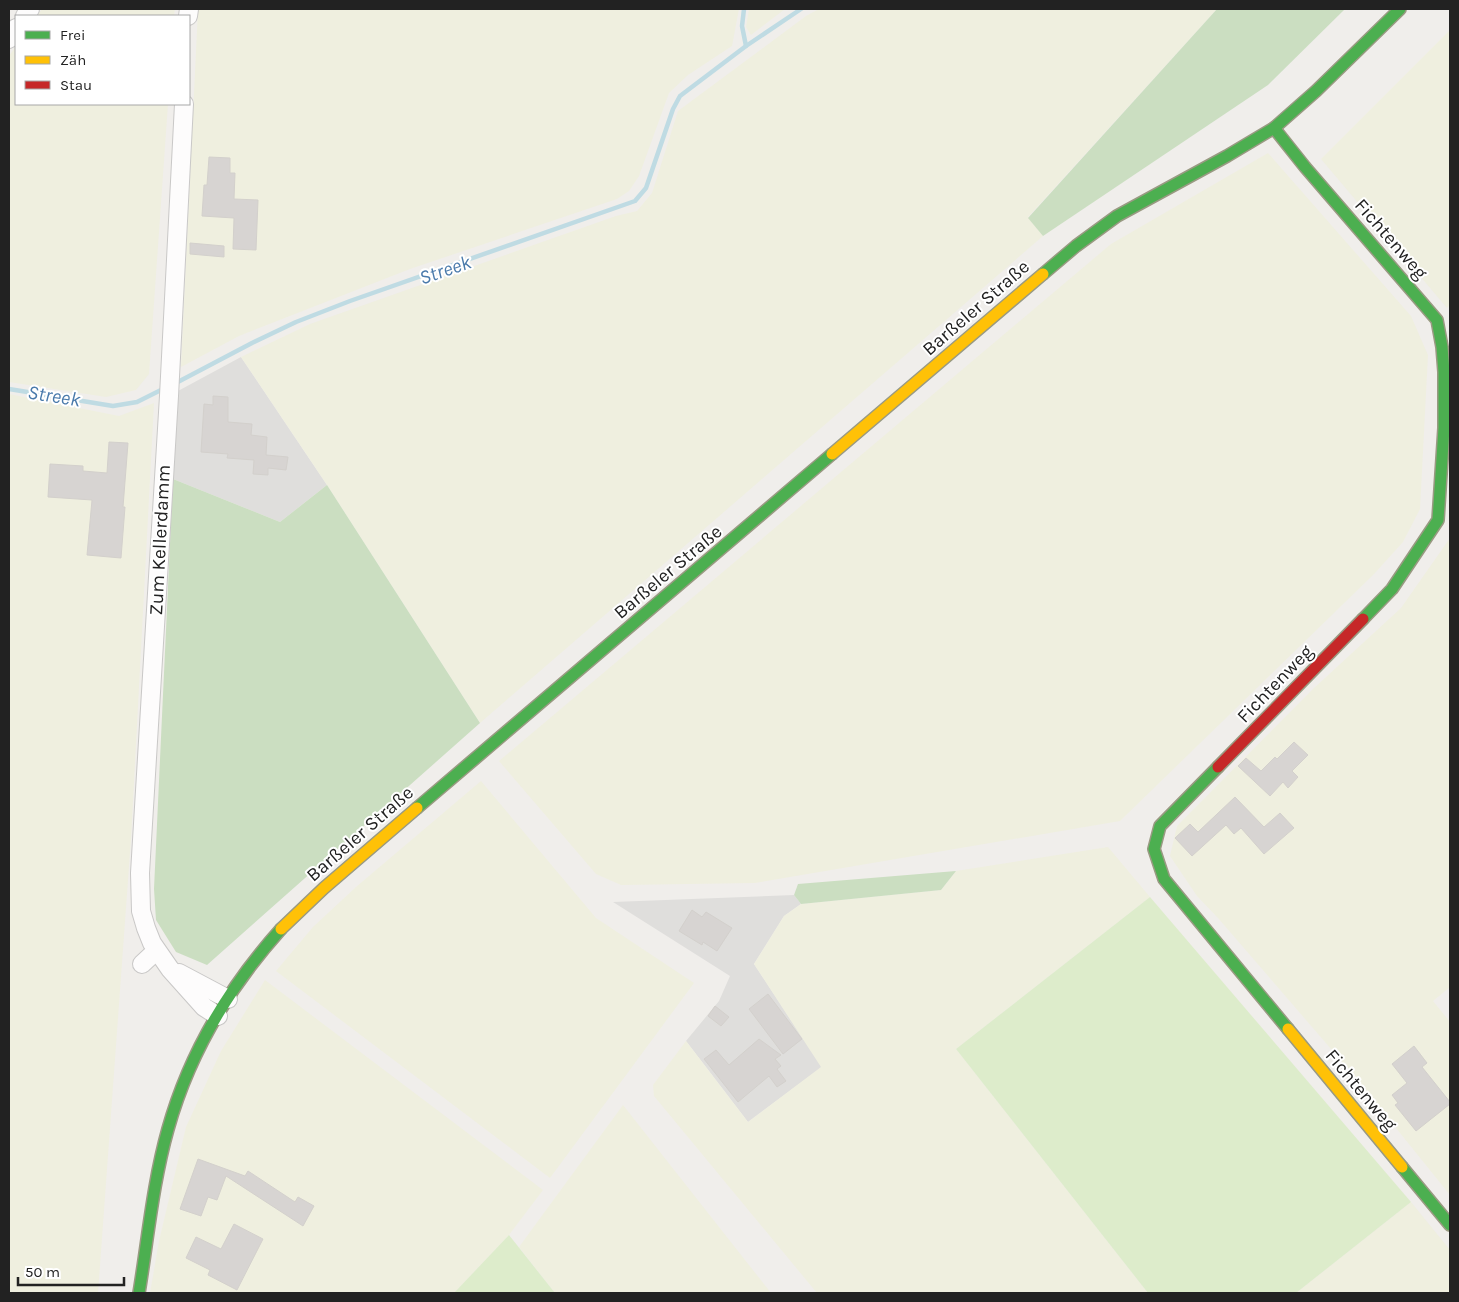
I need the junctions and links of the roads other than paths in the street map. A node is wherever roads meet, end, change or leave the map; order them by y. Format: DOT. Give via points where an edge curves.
graph roads {
  1 [pos="1400,9"];
  2 [pos="184,105"];
  3 [pos="1274,128"];
  4 [pos="156,950"];
  5 [pos="142,964"];
  6 [pos="170,969"];
  7 [pos="228,999"];
  8 [pos="218,1016"];
  9 [pos="1450,1225"];
  10 [pos="139,1293"];
  1 -- 3 [label="main road, Barßeler Straße"];
  2 -- 4 [label="street, Zum Kellerdamm" via="140,873 143,920"];
  3 -- 7 [label="main road, Barßeler Straße" via="1117,216 1076,246 302,907 256,958"];
  3 -- 9 [label="main road, Fichtenweg" via="1437,320 1444,372 1438,520 1392,589 1160,826 1154,849 1164,878"];
  4 -- 5 [label="street"];
  4 -- 6 [label="street, Zum Kellerdamm"];
  6 -- 7 [label="street, Zum Kellerdamm"];
  6 -- 8 [label="street, Zum Kellerdamm" via="204,1007"];
  7 -- 8 [label="main road, Barßeler Straße"];
  8 -- 10 [label="main road, Barßeler Straße" via="192,1064 169,1127"];
}
